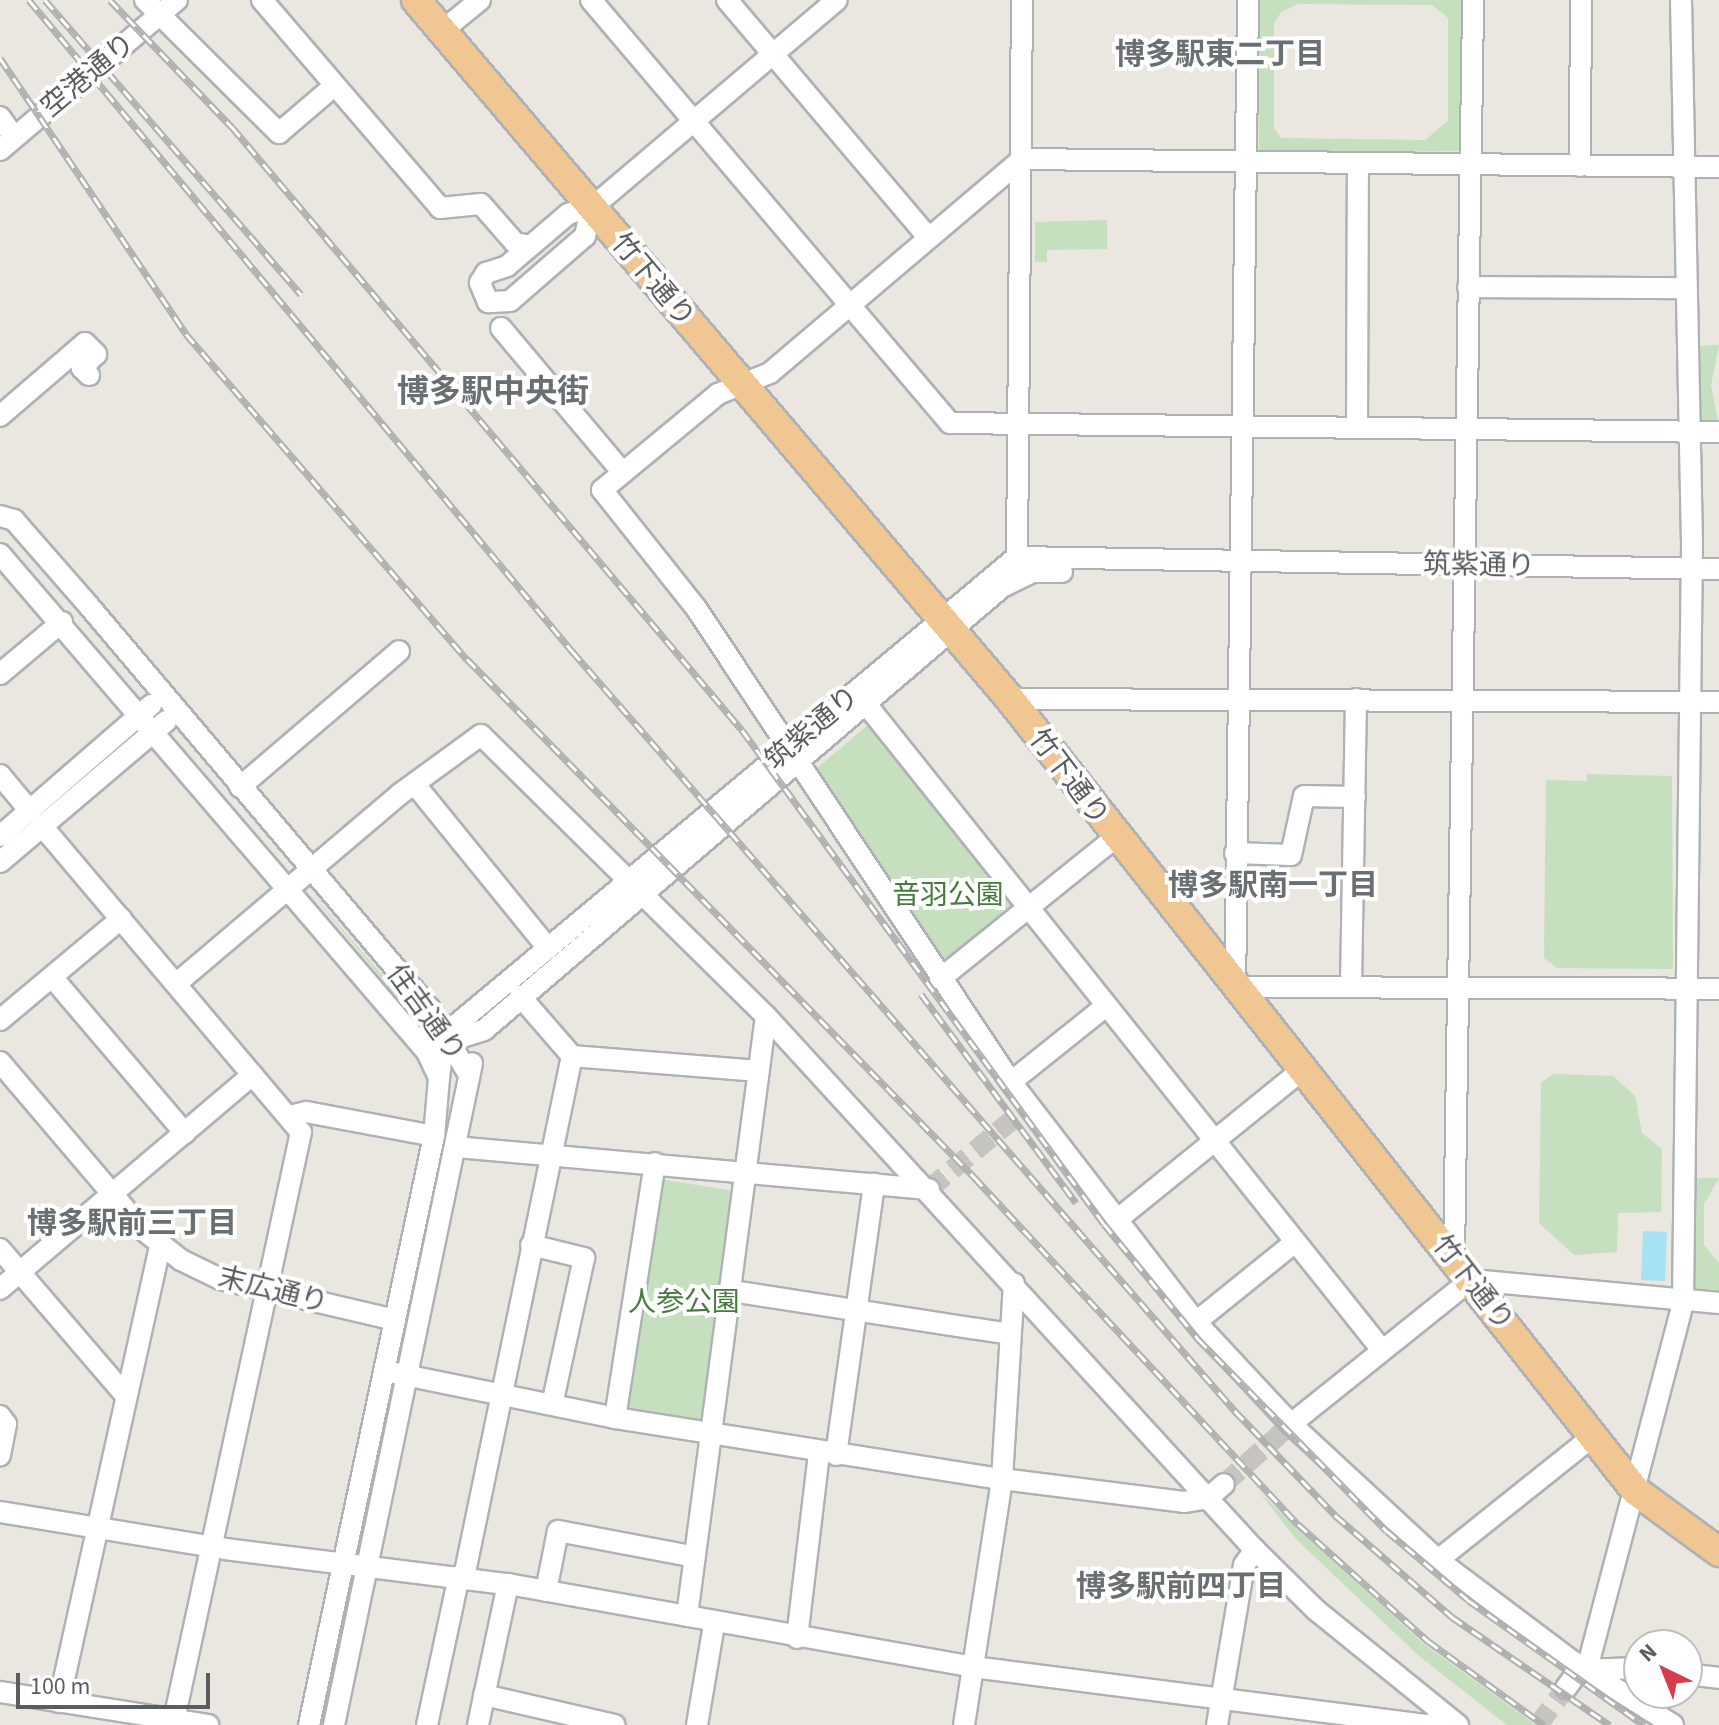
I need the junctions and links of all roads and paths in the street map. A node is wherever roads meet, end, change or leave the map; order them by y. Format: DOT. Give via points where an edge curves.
graph roads {
  1 [pos="177,0"];
  2 [pos="262,0"];
  3 [pos="416,0"];
  4 [pos="480,0"];
  5 [pos="591,0"];
  6 [pos="727,0"];
  7 [pos="837,0"];
  8 [pos="1022,0"];
  9 [pos="1248,0"];
  10 [pos="1473,0"];
  11 [pos="1581,0"];
  12 [pos="1681,0"];
  13 [pos="159,14"];
  14 [pos="442,31"];
  15 [pos="773,54"];
  16 [pos="334,86"];
  17 [pos="0,117"];
  18 [pos="694,120"];
  19 [pos="7,144"];
  20 [pos="1022,159"];
  21 [pos="1246,162"];
  22 [pos="1358,165"];
  23 [pos="1470,165"];
  24 [pos="1580,166"];
  25 [pos="1685,167"];
  26 [pos="1719,167"];
  27 [pos="591,208"];
  28 [pos="929,238"];
  29 [pos="530,246"];
  30 [pos="1468,287"];
  31 [pos="1686,288"];
  32 [pos="850,305"];
  33 [pos="501,328"];
  34 [pos="89,375"];
  35 [pos="741,385"];
  36 [pos="1019,424"];
  37 [pos="1242,426"];
  38 [pos="1,427"];
  39 [pos="1357,427"];
  40 [pos="1466,430"];
  41 [pos="1689,432"];
  42 [pos="1719,432"];
  43 [pos="623,473"];
  44 [pos="7,518"];
  45 [pos="0,554"];
  46 [pos="1017,557"];
  47 [pos="1239,563"];
  48 [pos="1464,565"];
  49 [pos="1692,569"];
  50 [pos="1719,569"];
  51 [pos="62,622"];
  52 [pos="946,627"];
  53 [pos="399,651"];
  54 [pos="0,674"];
  55 [pos="163,694"];
  56 [pos="1238,695"];
  57 [pos="1464,697"];
  58 [pos="1010,699"];
  59 [pos="1356,699"];
  60 [pos="1691,702"];
  61 [pos="1719,702"];
  62 [pos="866,704"];
  63 [pos="178,711"];
  64 [pos="141,714"];
  65 [pos="155,730"];
  66 [pos="791,756"];
  67 [pos="0,775"];
  68 [pos="240,787"];
  69 [pos="417,787"];
  70 [pos="1355,797"];
  71 [pos="36,818"];
  72 [pos="0,836"];
  73 [pos="1115,838"];
  74 [pos="1235,853"];
  75 [pos="0,862"];
  76 [pos="311,872"];
  77 [pos="636,885"];
  78 [pos="289,892"];
  79 [pos="1027,909"];
  80 [pos="121,919"];
  81 [pos="548,948"];
  82 [pos="52,977"];
  83 [pos="940,979"];
  84 [pos="176,984"];
  85 [pos="1351,985"];
  86 [pos="1235,987"];
  87 [pos="1460,987"];
  88 [pos="1687,989"];
  89 [pos="1719,989"];
  90 [pos="520,996"];
  91 [pos="1106,1006"];
  92 [pos="430,1009"];
  93 [pos="766,1016"];
  94 [pos="0,1020"];
  95 [pos="477,1022"];
  96 [pos="409,1032"];
  97 [pos="447,1041"];
  98 [pos="572,1056"];
  99 [pos="0,1062"];
  100 [pos="758,1071"];
  101 [pos="1301,1071"];
  102 [pos="252,1075"];
  103 [pos="469,1075"];
  104 [pos="439,1078"];
  105 [pos="1011,1082"];
  106 [pos="290,1116"];
  107 [pos="185,1133"];
  108 [pos="434,1136"];
  109 [pos="1215,1141"];
  110 [pos="456,1147"];
  111 [pos="549,1155"];
  112 [pos="655,1163"];
  113 [pos="744,1175"];
  114 [pos="874,1184"];
  115 [pos="929,1189"];
  116 [pos="111,1194"];
  117 [pos="1118,1219"];
  118 [pos="1295,1242"];
  119 [pos="531,1245"];
  120 [pos="160,1246"];
  121 [pos="0,1249"];
  122 [pos="1462,1269"];
  123 [pos="20,1272"];
  124 [pos="1014,1283"];
  125 [pos="0,1289"];
  126 [pos="732,1291"];
  127 [pos="267,1292"];
  128 [pos="1683,1303"];
  129 [pos="1719,1303"];
  130 [pos="856,1309"];
  131 [pos="395,1320"];
  132 [pos="1196,1322"];
  133 [pos="1010,1334"];
  134 [pos="1382,1350"];
  135 [pos="385,1371"];
  136 [pos="410,1375"];
  137 [pos="499,1393"];
  138 [pos="126,1396"];
  139 [pos="552,1405"];
  140 [pos="0,1416"];
  141 [pos="615,1418"];
  142 [pos="1291,1424"];
  143 [pos="712,1434"];
  144 [pos="1592,1437"];
  145 [pos="827,1454"];
  146 [pos="0,1455"];
  147 [pos="1002,1479"];
  148 [pos="1216,1491"];
  149 [pos="1636,1491"];
  150 [pos="0,1512"];
  151 [pos="97,1526"];
  152 [pos="212,1547"];
  153 [pos="1255,1550"];
  154 [pos="1719,1552"];
  155 [pos="695,1557"];
  156 [pos="1438,1560"];
  157 [pos="343,1564"];
  158 [pos="368,1566"];
  159 [pos="461,1577"];
  160 [pos="508,1584"];
  161 [pos="546,1591"];
  162 [pos="687,1616"];
  163 [pos="714,1625"];
  164 [pos="797,1638"];
  165 [pos="973,1667"];
  166 [pos="1623,1668"];
  167 [pos="1587,1669"];
  168 [pos="1566,1688"];
  169 [pos="0,1692"];
  170 [pos="484,1695"];
  171 [pos="1221,1699"];
  172 [pos="59,1702"];
  173 [pos="174,1720"];
  174 [pos="1453,1723"];
  175 [pos="208,1725"];
  176 [pos="309,1725"];
  177 [pos="334,1725"];
  178 [pos="427,1725"];
  179 [pos="478,1725"];
  180 [pos="615,1725"];
  181 [pos="697,1725"];
  182 [pos="964,1725"];
  183 [pos="1217,1725"];
  184 [pos="1673,1725"];
  1 -- 13 [label="street, 空港通り"];
  2 -- 16 [label="street"];
  3 -- 14 [label="highway, 竹下通り"];
  4 -- 14 [label="street"];
  5 -- 18 [label="street"];
  6 -- 15 [label="street"];
  7 -- 15 [label="street"];
  8 -- 20 [label="street"];
  9 -- 21 [label="street"];
  10 -- 23 [label="street"];
  11 -- 24 [label="street"];
  12 -- 25 [label="street"];
  13 -- 16 [label="street" via="279,133"];
  13 -- 19 [label="street, 空港通り"];
  14 -- 27 [label="highway, 竹下通り"];
  15 -- 18 [label="street"];
  15 -- 28 [label="street"];
  16 -- 29 [label="street" via="440,208 481,204 515,243"];
  17 -- 19 [label="street"];
  18 -- 27 [label="street"];
  18 -- 32 [label="street"];
  20 -- 21 [label="street"];
  20 -- 28 [label="street"];
  20 -- 36 [label="street"];
  21 -- 22 [label="street"];
  21 -- 37 [label="street"];
  22 -- 23 [label="street"];
  22 -- 39 [label="street"];
  23 -- 24 [label="street"];
  23 -- 30 [label="street"];
  24 -- 25 [label="street"];
  25 -- 26 [label="street"];
  25 -- 31 [label="street"];
  27 -- 29 [label="street" via="568,214"];
  27 -- 29 [label="street" via="585,236 510,301 488,302 480,283 486,273"];
  27 -- 35 [label="highway, 竹下通り"];
  28 -- 32 [label="street"];
  30 -- 31 [label="street"];
  30 -- 40 [label="street"];
  31 -- 41 [label="street"];
  32 -- 35 [label="street" via="766,376"];
  32 -- 36 [label="street" via="950,423"];
  33 -- 43 [label="street"];
  34 -- 38 [label="street" via="82,368 95,352 85,343"];
  35 -- 43 [label="street" via="714,397"];
  35 -- 52 [label="highway, 竹下通り"];
  36 -- 37 [label="street"];
  36 -- 46 [label="street"];
  37 -- 39 [label="street"];
  37 -- 47 [label="street"];
  39 -- 40 [label="street"];
  40 -- 41 [label="street"];
  40 -- 48 [label="street"];
  41 -- 42 [label="street"];
  41 -- 49 [label="street"];
  43 -- 66 [label="street" via="602,490 696,608"];
  44 -- 55 [label="street, 住吉通り"];
  45 -- 51 [label="street, 住吉通り"];
  46 -- 47 [label="street, 筑紫通り"];
  46 -- 52 [label="street, 筑紫通り"];
  47 -- 48 [label="street, 筑紫通り"];
  47 -- 52 [label="street, 筑紫通り" via="1234,570 1033,572"];
  47 -- 56 [label="street"];
  48 -- 49 [label="street, 筑紫通り"];
  48 -- 57 [label="street"];
  49 -- 50 [label="street, 筑紫通り"];
  49 -- 60 [label="street"];
  51 -- 54 [label="street"];
  51 -- 64 [label="street, 住吉通り"];
  52 -- 58 [label="highway, 竹下通り"];
  52 -- 62 [label="street, 筑紫通り"];
  52 -- 66 [label="street, 筑紫通り"];
  53 -- 68 [label="street"];
  55 -- 63 [label="street, 住吉通り"];
  55 -- 64 [label="street"];
  56 -- 58 [label="street"];
  56 -- 59 [label="street"];
  56 -- 74 [label="street"];
  57 -- 59 [label="street"];
  57 -- 60 [label="street"];
  57 -- 87 [label="street"];
  58 -- 73 [label="highway, 竹下通り"];
  59 -- 70 [label="street"];
  60 -- 61 [label="street"];
  60 -- 88 [label="street"];
  62 -- 66 [label="street, 筑紫通り"];
  62 -- 79 [label="street"];
  63 -- 65 [label="street"];
  63 -- 68 [label="street, 住吉通り"];
  64 -- 65 [label="street, 住吉通り"];
  64 -- 71 [label="street"];
  65 -- 71 [label="street"];
  65 -- 78 [label="street, 住吉通り"];
  66 -- 77 [label="street, 筑紫通り"];
  66 -- 83 [label="street"];
  67 -- 71 [label="street"];
  68 -- 76 [label="street, 住吉通り"];
  69 -- 76 [label="street"];
  69 -- 77 [label="street" via="481,735"];
  69 -- 81 [label="street"];
  70 -- 74 [label="street" via="1304,796 1291,855"];
  70 -- 85 [label="street"];
  71 -- 72 [label="street"];
  71 -- 75 [label="street"];
  71 -- 80 [label="street"];
  73 -- 79 [label="street"];
  73 -- 86 [label="highway, 竹下通り"];
  74 -- 86 [label="street"];
  76 -- 78 [label="street"];
  76 -- 92 [label="street, 住吉通り"];
  77 -- 81 [label="street, 筑紫通り"];
  77 -- 90 [label="street, 筑紫通り"];
  77 -- 93 [label="street"];
  78 -- 84 [label="street"];
  78 -- 96 [label="street, 住吉通り"];
  79 -- 83 [label="street"];
  79 -- 91 [label="street"];
  80 -- 82 [label="street"];
  80 -- 84 [label="street"];
  81 -- 95 [label="street, 筑紫通り"];
  82 -- 94 [label="street"];
  82 -- 107 [label="street"];
  83 -- 105 [label="street"];
  84 -- 102 [label="street"];
  85 -- 86 [label="street"];
  85 -- 87 [label="street"];
  86 -- 101 [label="highway, 竹下通り"];
  87 -- 88 [label="street"];
  87 -- 122 [label="street"];
  88 -- 89 [label="street"];
  88 -- 128 [label="street"];
  90 -- 95 [label="street, 筑紫通り"];
  90 -- 98 [label="street"];
  91 -- 105 [label="street"];
  91 -- 109 [label="street"];
  92 -- 95 [label="street" via="452,1022"];
  92 -- 97 [label="street, 住吉通り"];
  93 -- 100 [label="street"];
  93 -- 115 [label="street"];
  95 -- 97 [label="street, 筑紫通り"];
  95 -- 103 [label="street"];
  96 -- 97 [label="street"];
  96 -- 104 [label="street, 住吉通り"];
  97 -- 103 [label="street, 住吉通り"];
  97 -- 104 [label="street"];
  98 -- 100 [label="street"];
  98 -- 111 [label="street"];
  99 -- 116 [label="street, 末広通り"];
  100 -- 113 [label="street"];
  101 -- 109 [label="street"];
  101 -- 122 [label="highway, 竹下通り"];
  102 -- 106 [label="street"];
  102 -- 107 [label="street"];
  103 -- 110 [label="street, 住吉通り"];
  104 -- 108 [label="street, 住吉通り"];
  105 -- 117 [label="street"];
  106 -- 108 [label="street" via="306,1112"];
  106 -- 127 [label="street" via="301,1132"];
  107 -- 116 [label="street"];
  108 -- 131 [label="street, 住吉通り"];
  109 -- 117 [label="street"];
  109 -- 118 [label="street"];
  110 -- 111 [label="street"];
  110 -- 136 [label="street, 住吉通り"];
  111 -- 112 [label="street"];
  111 -- 119 [label="street"];
  112 -- 113 [label="street"];
  112 -- 141 [label="street"];
  113 -- 114 [label="street"];
  113 -- 126 [label="street"];
  114 -- 115 [label="street"];
  114 -- 130 [label="street"];
  115 -- 124 [label="street"];
  116 -- 120 [label="street, 末広通り"];
  116 -- 123 [label="street"];
  117 -- 132 [label="street"];
  118 -- 132 [label="street"];
  118 -- 134 [label="street"];
  119 -- 137 [label="street"];
  119 -- 139 [label="street" via="584,1258"];
  120 -- 127 [label="street, 末広通り" via="200,1271"];
  120 -- 138 [label="street"];
  121 -- 123 [label="street"];
  122 -- 128 [label="street"];
  122 -- 134 [label="street"];
  122 -- 144 [label="highway, 竹下通り"];
  123 -- 125 [label="street"];
  123 -- 138 [label="street"];
  124 -- 133 [label="street"];
  124 -- 148 [label="street"];
  126 -- 130 [label="street"];
  126 -- 143 [label="street"];
  127 -- 131 [label="street, 末広通り"];
  127 -- 152 [label="street"];
  128 -- 129 [label="street"];
  128 -- 149 [label="street"];
  130 -- 133 [label="street"];
  130 -- 145 [label="street"];
  131 -- 135 [label="street, 住吉通り"];
  132 -- 142 [label="street"];
  133 -- 147 [label="street"];
  134 -- 142 [label="street"];
  135 -- 136 [label="street"];
  135 -- 157 [label="street, 住吉通り"];
  136 -- 137 [label="street"];
  136 -- 158 [label="street, 住吉通り"];
  137 -- 139 [label="street"];
  137 -- 159 [label="street"];
  138 -- 151 [label="street"];
  139 -- 141 [label="street"];
  140 -- 146 [label="street" via="6,1424"];
  141 -- 143 [label="street"];
  142 -- 156 [label="street"];
  143 -- 145 [label="street"];
  143 -- 155 [label="street"];
  144 -- 149 [label="highway, 竹下通り"];
  144 -- 156 [label="street"];
  145 -- 147 [label="street"];
  145 -- 164 [label="street"];
  147 -- 148 [label="street" via="1184,1502"];
  147 -- 165 [label="street"];
  148 -- 153 [label="street"];
  149 -- 154 [label="highway, 竹下通り"];
  149 -- 167 [label="street"];
  150 -- 151 [label="street"];
  151 -- 152 [label="street"];
  151 -- 172 [label="street"];
  152 -- 157 [label="street"];
  152 -- 173 [label="street"];
  153 -- 171 [label="street" via="1244,1565"];
  153 -- 174 [label="street"];
  155 -- 161 [label="street" via="558,1531"];
  155 -- 162 [label="street"];
  156 -- 167 [label="street"];
  157 -- 158 [label="street"];
  157 -- 176 [label="street, 住吉通り"];
  158 -- 159 [label="street"];
  158 -- 177 [label="street, 住吉通り"];
  159 -- 160 [label="street"];
  159 -- 178 [label="street"];
  160 -- 161 [label="street"];
  160 -- 170 [label="street"];
  161 -- 162 [label="street"];
  162 -- 163 [label="street"];
  163 -- 164 [label="street"];
  163 -- 181 [label="street"];
  164 -- 165 [label="street"];
  165 -- 171 [label="street"];
  165 -- 182 [label="street"];
  166 -- 167 [label="street"];
  167 -- 168 [label="street"];
  167 -- 184 [label="street"];
  169 -- 172 [label="street"];
  170 -- 179 [label="street"];
  170 -- 180 [label="street"];
  171 -- 174 [label="street" via="1427,1725"];
  171 -- 183 [label="street"];
  172 -- 173 [label="street"];
  173 -- 175 [label="street"];
}
